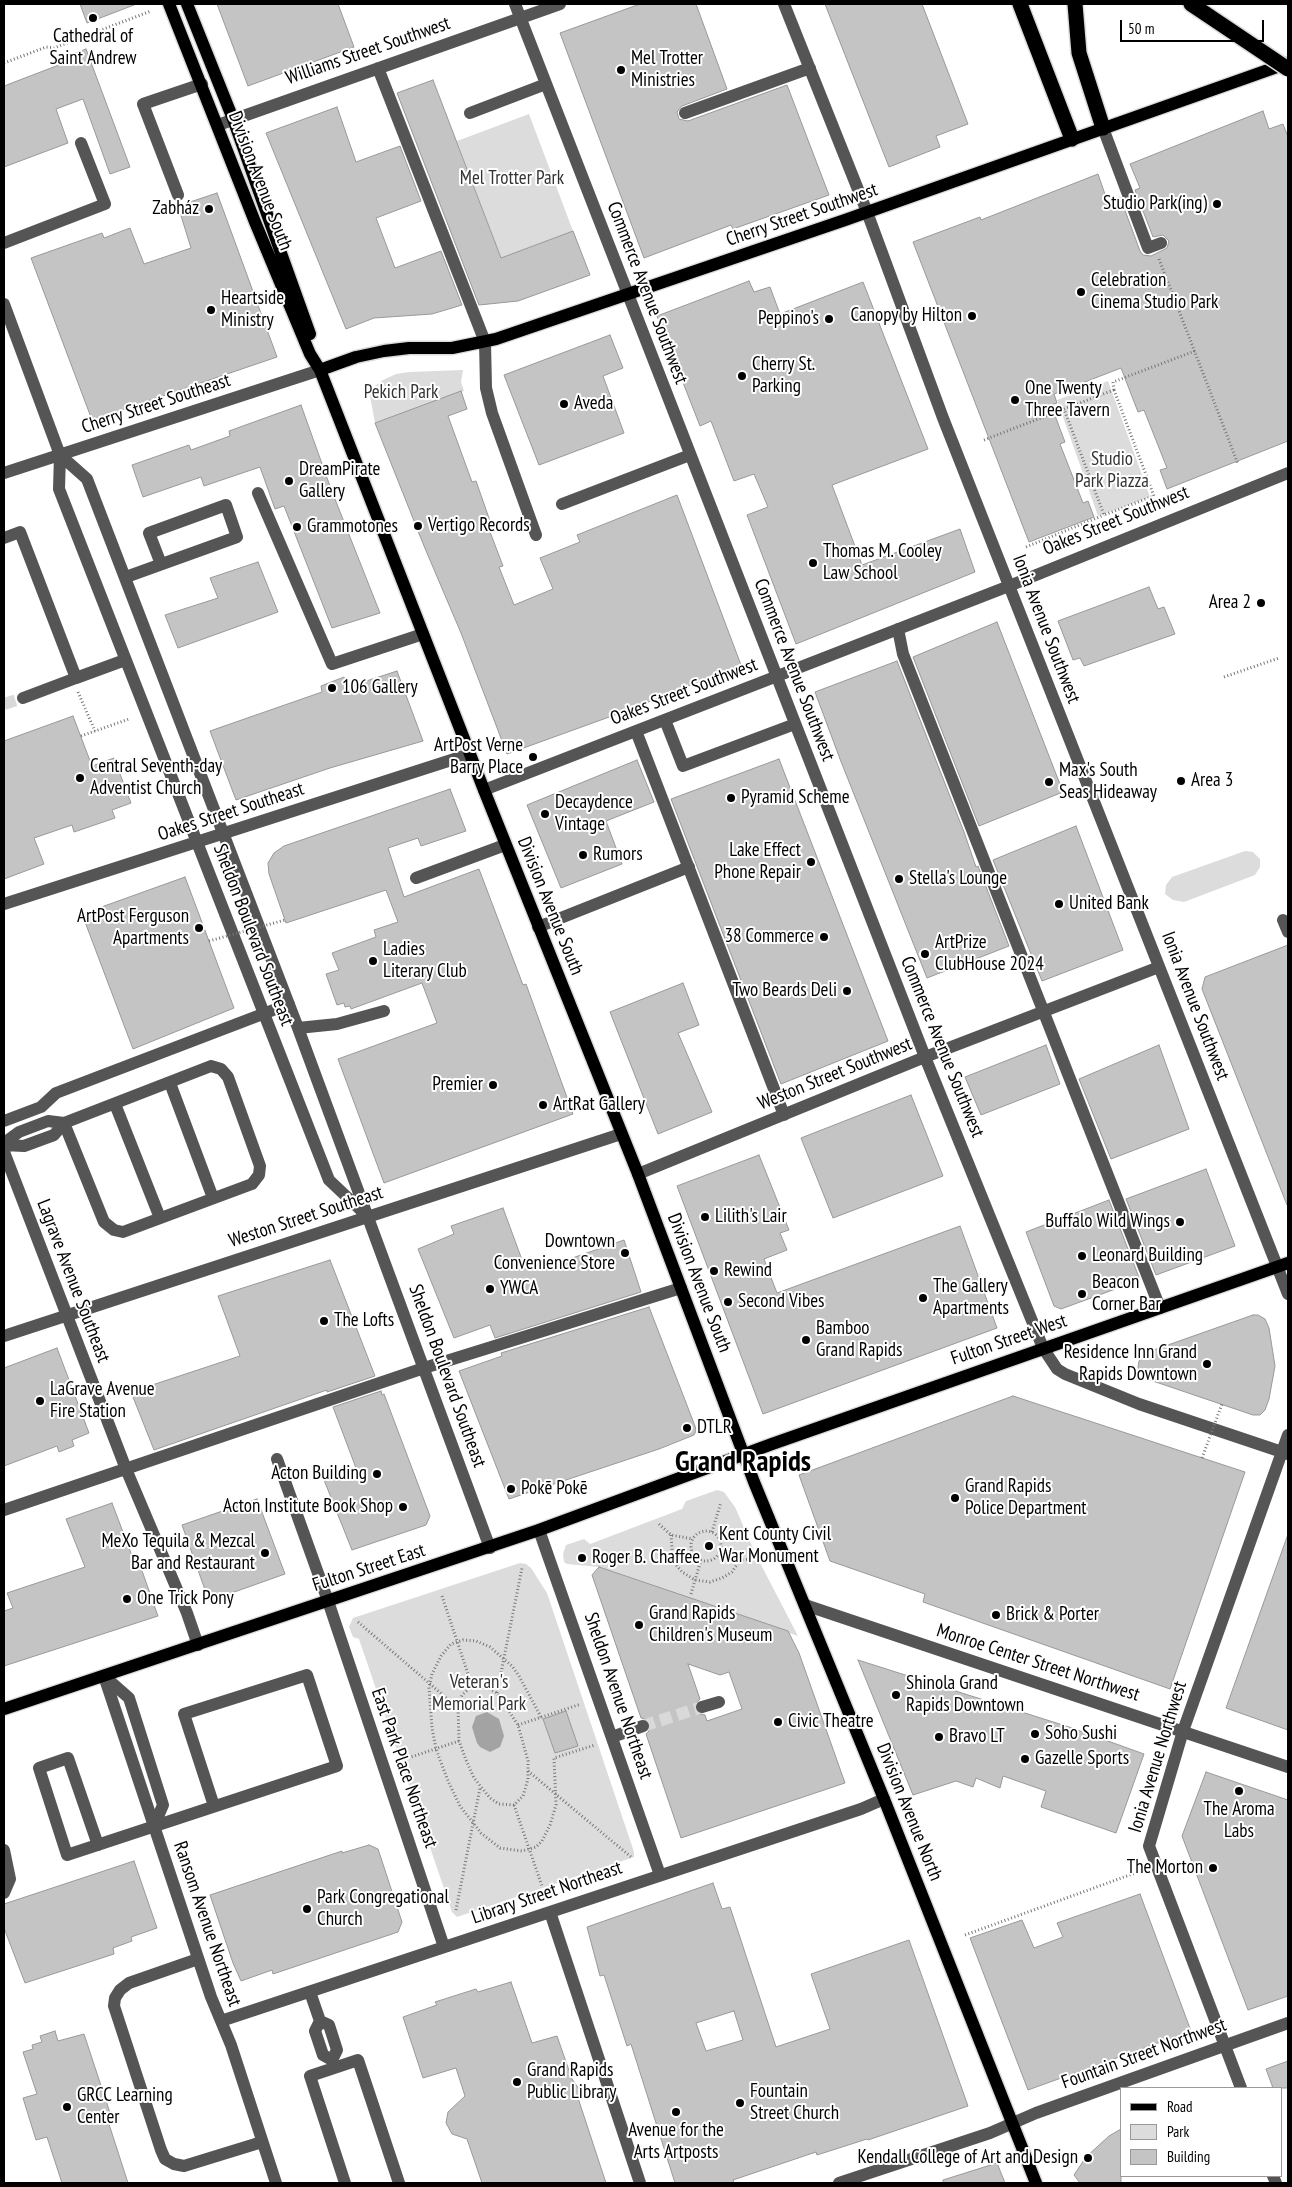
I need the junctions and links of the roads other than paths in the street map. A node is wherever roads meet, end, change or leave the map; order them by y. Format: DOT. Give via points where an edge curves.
graph roads {
  1 [pos="169,4"];
  2 [pos="187,4"];
  3 [pos="515,4"];
  4 [pos="560,4"];
  5 [pos="784,4"];
  6 [pos="1020,4"];
  7 [pos="1075,4"];
  8 [pos="1191,4"];
  9 [pos="520,18"];
  10 [pos="1288,63"];
  11 [pos="378,68"];
  12 [pos="810,68"];
  13 [pos="1288,69"];
  14 [pos="202,84"];
  15 [pos="546,84"];
  16 [pos="470,113"];
  17 [pos="685,113"];
  18 [pos="233,119"];
  19 [pos="218,125"];
  20 [pos="1103,128"];
  21 [pos="1072,139"];
  22 [pos="81,143"];
  23 [pos="178,195"];
  24 [pos="867,212"];
  25 [pos="4,243"];
  26 [pos="1158,245"];
  27 [pos="627,296"];
  28 [pos="4,304"];
  29 [pos="485,342"];
  30 [pos="320,370"];
  31 [pos="60,455"];
  32 [pos="690,455"];
  33 [pos="1288,473"];
  34 [pos="4,474"];
  35 [pos="258,493"];
  36 [pos="562,504"];
  37 [pos="536,535"];
  38 [pos="4,538"];
  39 [pos="160,564"];
  40 [pos="126,577"];
  41 [pos="1009,586"];
  42 [pos="898,629"];
  43 [pos="423,634"];
  44 [pos="126,660"];
  45 [pos="776,676"];
  46 [pos="74,678"];
  47 [pos="23,698"];
  48 [pos="665,720"];
  49 [pos="795,724"];
  50 [pos="636,731"];
  51 [pos="470,754"];
  52 [pos="484,790"];
  53 [pos="225,834"];
  54 [pos="198,843"];
  55 [pos="506,845"];
  56 [pos="689,868"];
  57 [pos="416,878"];
  58 [pos="4,904"];
  59 [pos="1283,920"];
  60 [pos="538,927"];
  61 [pos="1288,932"];
  62 [pos="1159,967"];
  63 [pos="289,1004"];
  64 [pos="384,1011"];
  65 [pos="1042,1012"];
  66 [pos="264,1014"];
  67 [pos="298,1028"];
  68 [pos="925,1057"];
  69 [pos="170,1083"];
  70 [pos="115,1104"];
  71 [pos="784,1115"];
  72 [pos="4,1121"];
  73 [pos="64,1123"];
  74 [pos="621,1134"];
  75 [pos="4,1144"];
  76 [pos="4,1152"];
  77 [pos="638,1174"];
  78 [pos="213,1198"];
  79 [pos="368,1217"];
  80 [pos="160,1218"];
  81 [pos="1283,1265"];
  82 [pos="681,1288"];
  83 [pos="1288,1294"];
  84 [pos="1160,1308"];
  85 [pos="66,1315"];
  86 [pos="4,1336"];
  87 [pos="1042,1348"];
  88 [pos="424,1368"];
  89 [pos="1288,1435"];
  90 [pos="1285,1453"];
  91 [pos="744,1455"];
  92 [pos="277,1460"];
  93 [pos="126,1469"];
  94 [pos="4,1510"];
  95 [pos="539,1530"];
  96 [pos="490,1548"];
  97 [pos="328,1601"];
  98 [pos="805,1605"];
  99 [pos="198,1645"];
  100 [pos="104,1676"];
  101 [pos="719,1702"];
  102 [pos="702,1707"];
  103 [pos="4,1710"];
  104 [pos="643,1726"];
  105 [pos="1183,1731"];
  106 [pos="612,1736"];
  107 [pos="1288,1767"];
  108 [pos="884,1799"];
  109 [pos="214,1806"];
  110 [pos="154,1826"];
  111 [pos="98,1845"];
  112 [pos="5,1856"];
  113 [pos="660,1875"];
  114 [pos="4,1893"];
  115 [pos="550,1912"];
  116 [pos="444,1947"];
  117 [pos="198,1959"];
  118 [pos="310,1992"];
  119 [pos="221,2021"];
  120 [pos="1288,2022"];
  121 [pos="1225,2045"];
  122 [pos="334,2064"];
  123 [pos="1241,2087"];
  124 [pos="1013,2123"];
  125 [pos="262,2142"];
  126 [pos="276,2183"];
  127 [pos="345,2183"];
  128 [pos="399,2183"];
  129 [pos="640,2183"];
  130 [pos="839,2183"];
  131 [pos="1036,2183"];
  1 -- 14 [label="main road, Division Avenue South"];
  2 -- 18 [label="main road, Division Avenue South"];
  3 -- 9 [label="street, Commerce Avenue Southwest"];
  4 -- 9 [label="street, Williams Street Southwest"];
  5 -- 12 [label="street, Ionia Avenue Southwest"];
  6 -- 21 [label="highway"];
  7 -- 20 [label="highway" via="1079,53"];
  8 -- 13 [label="highway, bridge"];
  9 -- 11 [label="street, Williams Street Southwest"];
  9 -- 15 [label="street, Commerce Avenue Southwest"];
  10 -- 20 [label="main road, Cherry Street Southwest"];
  11 -- 18 [label="street, Williams Street Southwest"];
  11 -- 29 [label="street"];
  12 -- 17 [label="street"];
  12 -- 24 [label="street, Ionia Avenue Southwest"];
  14 -- 19 [label="main road, Division Avenue South"];
  14 -- 23 [label="street" via="143,104"];
  15 -- 16 [label="street"];
  15 -- 27 [label="street, Commerce Avenue Southwest"];
  18 -- 19 [label="street, Williams Street Southwest"];
  18 -- 30 [label="main road, Division Avenue South"];
  19 -- 30 [label="main road, Division Avenue South" via="262,240 310,354"];
  20 -- 21 [label="main road, Cherry Street Southwest"];
  20 -- 26 [label="street" via="1148,248"];
  21 -- 24 [label="main road, Cherry Street Southwest"];
  22 -- 25 [label="street" via="105,204"];
  24 -- 27 [label="main road, Cherry Street Southwest"];
  24 -- 41 [label="street, Ionia Avenue Southwest"];
  27 -- 29 [label="main road, Cherry Street Southwest"];
  27 -- 32 [label="street, Commerce Avenue Southwest"];
  28 -- 31 [label="street, Sheldon Boulevard Southeast"];
  29 -- 30 [label="main road, Cherry Street Southwest" via="452,348 384,351"];
  29 -- 37 [label="street" via="486,388 492,413"];
  30 -- 31 [label="street, Cherry Street Southeast"];
  30 -- 43 [label="main road, Division Avenue South"];
  31 -- 34 [label="street, Cherry Street Southeast"];
  31 -- 40 [label="street, Sheldon Boulevard Southeast" via="87,479"];
  31 -- 44 [label="street, Sheldon Boulevard Southeast" via="59,489"];
  32 -- 36 [label="street"];
  32 -- 45 [label="street, Commerce Avenue Southwest"];
  33 -- 41 [label="street, Oakes Street Southwest"];
  35 -- 43 [label="street" via="332,664"];
  38 -- 46 [label="street" via="20,532"];
  39 -- 39 [label="street" via="237,537 226,505 149,533"];
  39 -- 40 [label="street"];
  40 -- 53 [label="street, Sheldon Boulevard Southeast"];
  41 -- 42 [label="street, Oakes Street Southwest"];
  41 -- 62 [label="street, Ionia Avenue Southwest"];
  42 -- 45 [label="street, Oakes Street Southwest"];
  42 -- 65 [label="street" via="903,654"];
  43 -- 51 [label="main road, Division Avenue South"];
  44 -- 46 [label="street"];
  44 -- 54 [label="street, Sheldon Boulevard Southeast"];
  45 -- 48 [label="street, Oakes Street Southwest"];
  45 -- 49 [label="street, Commerce Avenue Southwest"];
  46 -- 47 [label="street"];
  48 -- 49 [label="street" via="683,766"];
  48 -- 50 [label="street, Oakes Street Southwest"];
  49 -- 68 [label="street, Commerce Avenue Southwest"];
  50 -- 52 [label="street, Oakes Street Southwest"];
  50 -- 56 [label="street"];
  51 -- 52 [label="main road, Division Avenue South"];
  51 -- 53 [label="street, Oakes Street Southeast"];
  52 -- 55 [label="main road, Division Avenue South"];
  53 -- 54 [label="street, Oakes Street Southeast"];
  53 -- 63 [label="street, Sheldon Boulevard Southeast"];
  54 -- 58 [label="street, Oakes Street Southeast"];
  54 -- 66 [label="street, Sheldon Boulevard Southeast"];
  55 -- 57 [label="street"];
  55 -- 60 [label="main road, Division Avenue South"];
  56 -- 60 [label="street"];
  56 -- 71 [label="street"];
  59 -- 61 [label="street"];
  60 -- 74 [label="main road, Division Avenue South"];
  62 -- 65 [label="street, Weston Street Southwest"];
  62 -- 81 [label="street, Ionia Avenue Southwest"];
  63 -- 66 [label="street"];
  63 -- 67 [label="street, Sheldon Boulevard Southeast"];
  64 -- 67 [label="street" via="337,1024"];
  65 -- 68 [label="street, Weston Street Southwest"];
  65 -- 84 [label="street"];
  66 -- 72 [label="street" via="56,1093 41,1108"];
  66 -- 79 [label="street, Sheldon Boulevard Southeast" via="329,1180"];
  67 -- 79 [label="street, Sheldon Boulevard Southeast"];
  68 -- 71 [label="street, Weston Street Southwest"];
  68 -- 87 [label="street, Commerce Avenue Southwest"];
  69 -- 70 [label="street"];
  69 -- 78 [label="street"];
  69 -- 78 [label="street" via="211,1066 222,1068 228,1077 260,1166 259,1175 252,1184"];
  70 -- 73 [label="street"];
  70 -- 80 [label="street"];
  71 -- 77 [label="street, Weston Street Southwest"];
  73 -- 75 [label="street" via="54,1134 24,1146"];
  73 -- 80 [label="street" via="104,1222 123,1232"];
  74 -- 77 [label="main road, Division Avenue South"];
  74 -- 79 [label="street, Weston Street Southeast"];
  76 -- 85 [label="street, Lagrave Avenue Southeast"];
  77 -- 82 [label="main road, Division Avenue South"];
  78 -- 80 [label="street"];
  79 -- 85 [label="street, Weston Street Southeast"];
  79 -- 88 [label="street, Sheldon Boulevard Southeast"];
  81 -- 83 [label="street"];
  81 -- 84 [label="main road, Fulton Street West"];
  82 -- 88 [label="street"];
  82 -- 91 [label="main road, Division Avenue South"];
  84 -- 87 [label="main road, Fulton Street West"];
  85 -- 86 [label="street, Weston Street Southeast"];
  85 -- 93 [label="street, Lagrave Avenue Southeast"];
  87 -- 90 [label="street, Commerce Avenue Southwest" via="1057,1370 1065,1374 1140,1404"];
  87 -- 91 [label="main road, Fulton Street West"];
  88 -- 93 [label="street"];
  88 -- 96 [label="street, Sheldon Boulevard Southeast"];
  89 -- 90 [label="street, Ionia Avenue Northwest"];
  90 -- 105 [label="street, Ionia Avenue Northwest"];
  91 -- 95 [label="main road, Fulton Street East"];
  91 -- 98 [label="main road, Division Avenue North"];
  92 -- 97 [label="street, East Park Place Northeast"];
  93 -- 94 [label="street"];
  93 -- 99 [label="street, Lagrave Avenue Southeast"];
  95 -- 96 [label="main road, Fulton Street East"];
  95 -- 106 [label="street, Sheldon Avenue Northeast"];
  96 -- 97 [label="main road, Fulton Street East"];
  97 -- 99 [label="main road, Fulton Street East"];
  97 -- 116 [label="street, East Park Place Northeast"];
  98 -- 105 [label="street, Monroe Center Street Northwest"];
  98 -- 108 [label="main road, Division Avenue North"];
  99 -- 100 [label="main road, Fulton Street East"];
  100 -- 103 [label="main road, Fulton Street East"];
  100 -- 110 [label="street, Ransom Avenue Northeast"];
  101 -- 102 [label="street"];
  104 -- 106 [label="street"];
  105 -- 107 [label="street, Monroe Center Street Northwest"];
  105 -- 121 [label="street, Ionia Avenue Northwest" via="1149,1846"];
  106 -- 113 [label="street, Sheldon Avenue Northeast"];
  108 -- 113 [label="street, Library Street Northeast"];
  108 -- 124 [label="main road, Division Avenue North"];
  109 -- 109 [label="street" via="337,1766 307,1676 184,1714"];
  109 -- 110 [label="street"];
  110 -- 111 [label="street"];
  110 -- 117 [label="street, Ransom Avenue Northeast"];
  111 -- 111 [label="street" via="67,1855 39,1768 68,1758"];
  112 -- 114 [label="street" via="10,1879"];
  113 -- 115 [label="street, Library Street Northeast"];
  115 -- 116 [label="street, Library Street Northeast"];
  115 -- 129 [label="street"];
  116 -- 118 [label="street, Library Street Northeast"];
  117 -- 119 [label="street, Ransom Avenue Northeast"];
  117 -- 125 [label="street" via="129,1983 115,1998 114,2006 161,2150 165,2159 184,2166"];
  118 -- 119 [label="street, Library Street Northeast"];
  118 -- 122 [label="street" via="320,2022 315,2031 322,2055"];
  119 -- 125 [label="street, Ransom Avenue Northeast"];
  120 -- 121 [label="street, Fountain Street Northwest"];
  121 -- 123 [label="street, Ionia Avenue Northwest"];
  121 -- 124 [label="street, Fountain Street Northwest"];
  122 -- 127 [label="street" via="310,2076"];
  122 -- 128 [label="street" via="358,2060"];
  124 -- 130 [label="street, Fountain Street Northwest"];
  124 -- 131 [label="main road, Division Avenue North"];
  125 -- 126 [label="street, Ransom Avenue Northeast"];
}
